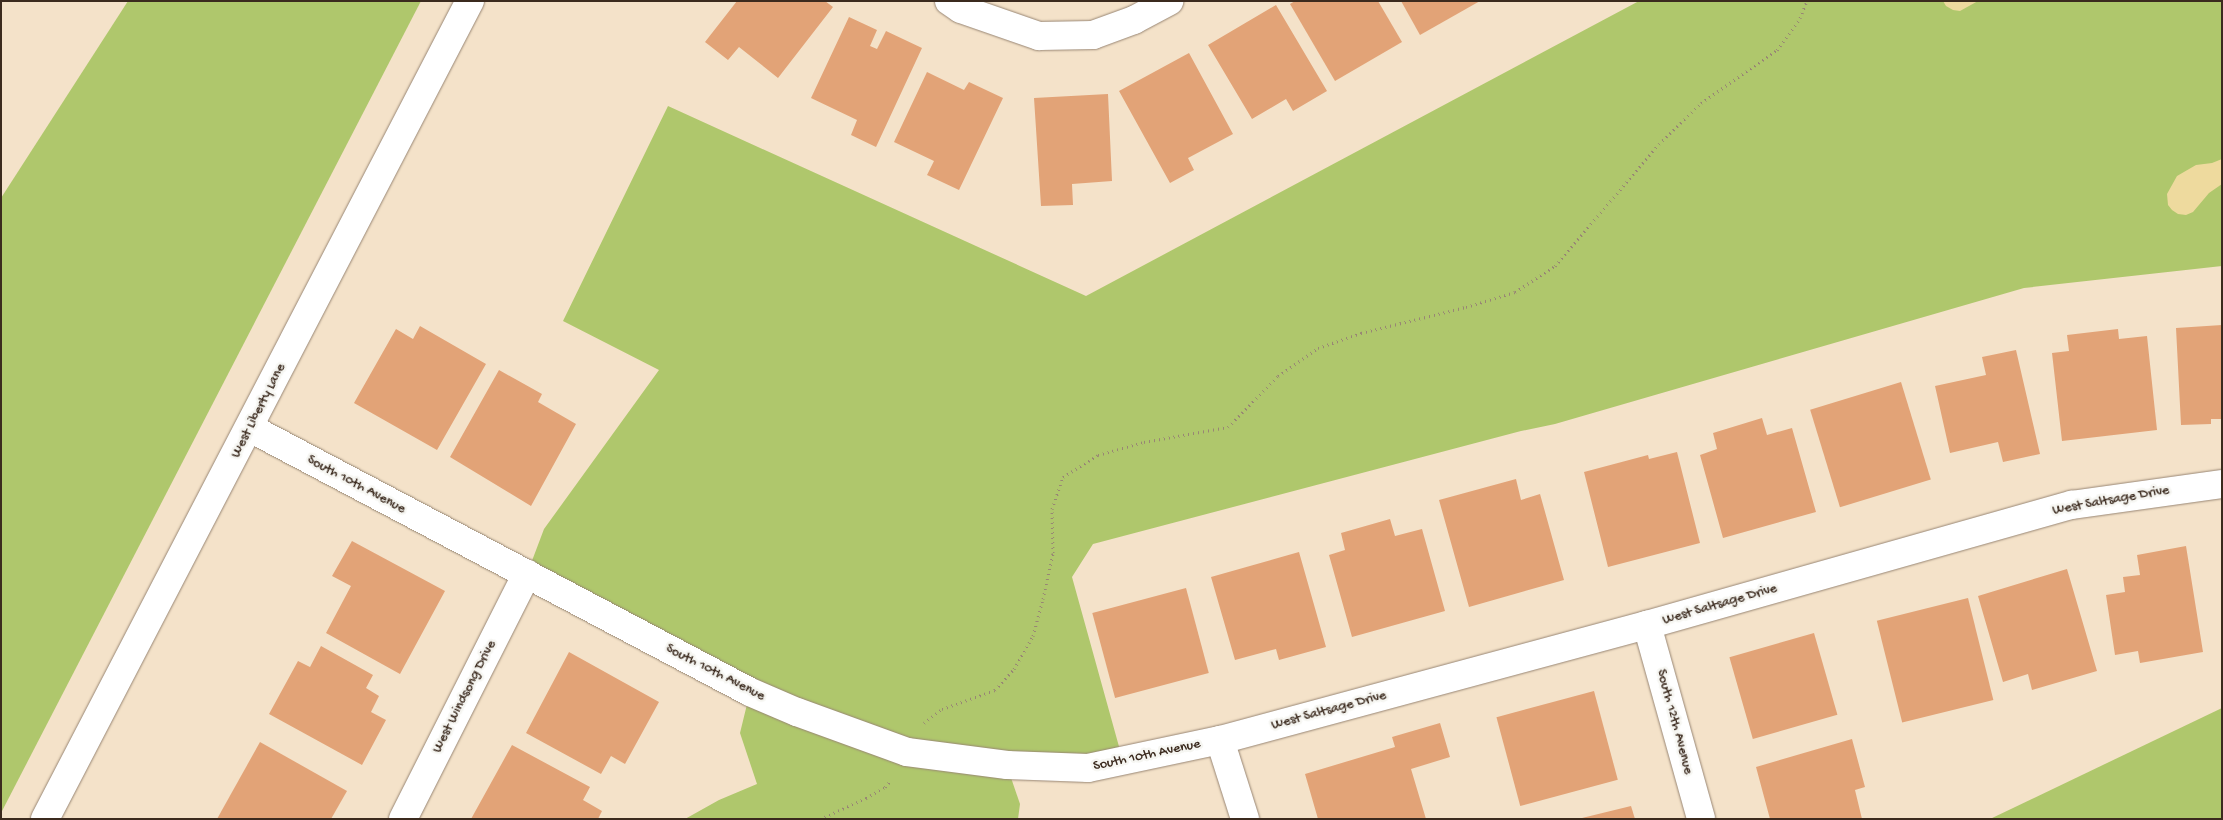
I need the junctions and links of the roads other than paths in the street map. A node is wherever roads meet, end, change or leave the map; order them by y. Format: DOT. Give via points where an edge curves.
graph roads {
  1 [pos="470,1"];
  2 [pos="949,1"];
  3 [pos="1169,1"];
  4 [pos="250,428"];
  5 [pos="2222,484"];
  6 [pos="527,574"];
  7 [pos="1648,625"];
  8 [pos="1220,740"];
  9 [pos="45,819"];
  10 [pos="403,819"];
  11 [pos="1245,819"];
  12 [pos="1701,819"];
  1 -- 4 [label="street, West Liberty Lane"];
  2 -- 3 [label="street" via="961,9 1039,36 1093,35 1134,20"];
  4 -- 6 [label="street, South 10th Avenue"];
  4 -- 9 [label="street, West Liberty Lane"];
  5 -- 7 [label="street, West Saltsage Drive" via="2072,505"];
  6 -- 8 [label="street, South 10th Avenue" via="750,692 906,752 1007,765 1088,768"];
  6 -- 10 [label="street, West Windsong Drive"];
  7 -- 8 [label="street, West Saltsage Drive"];
  7 -- 12 [label="street, South 12th Avenue"];
  8 -- 11 [label="street"];
}
